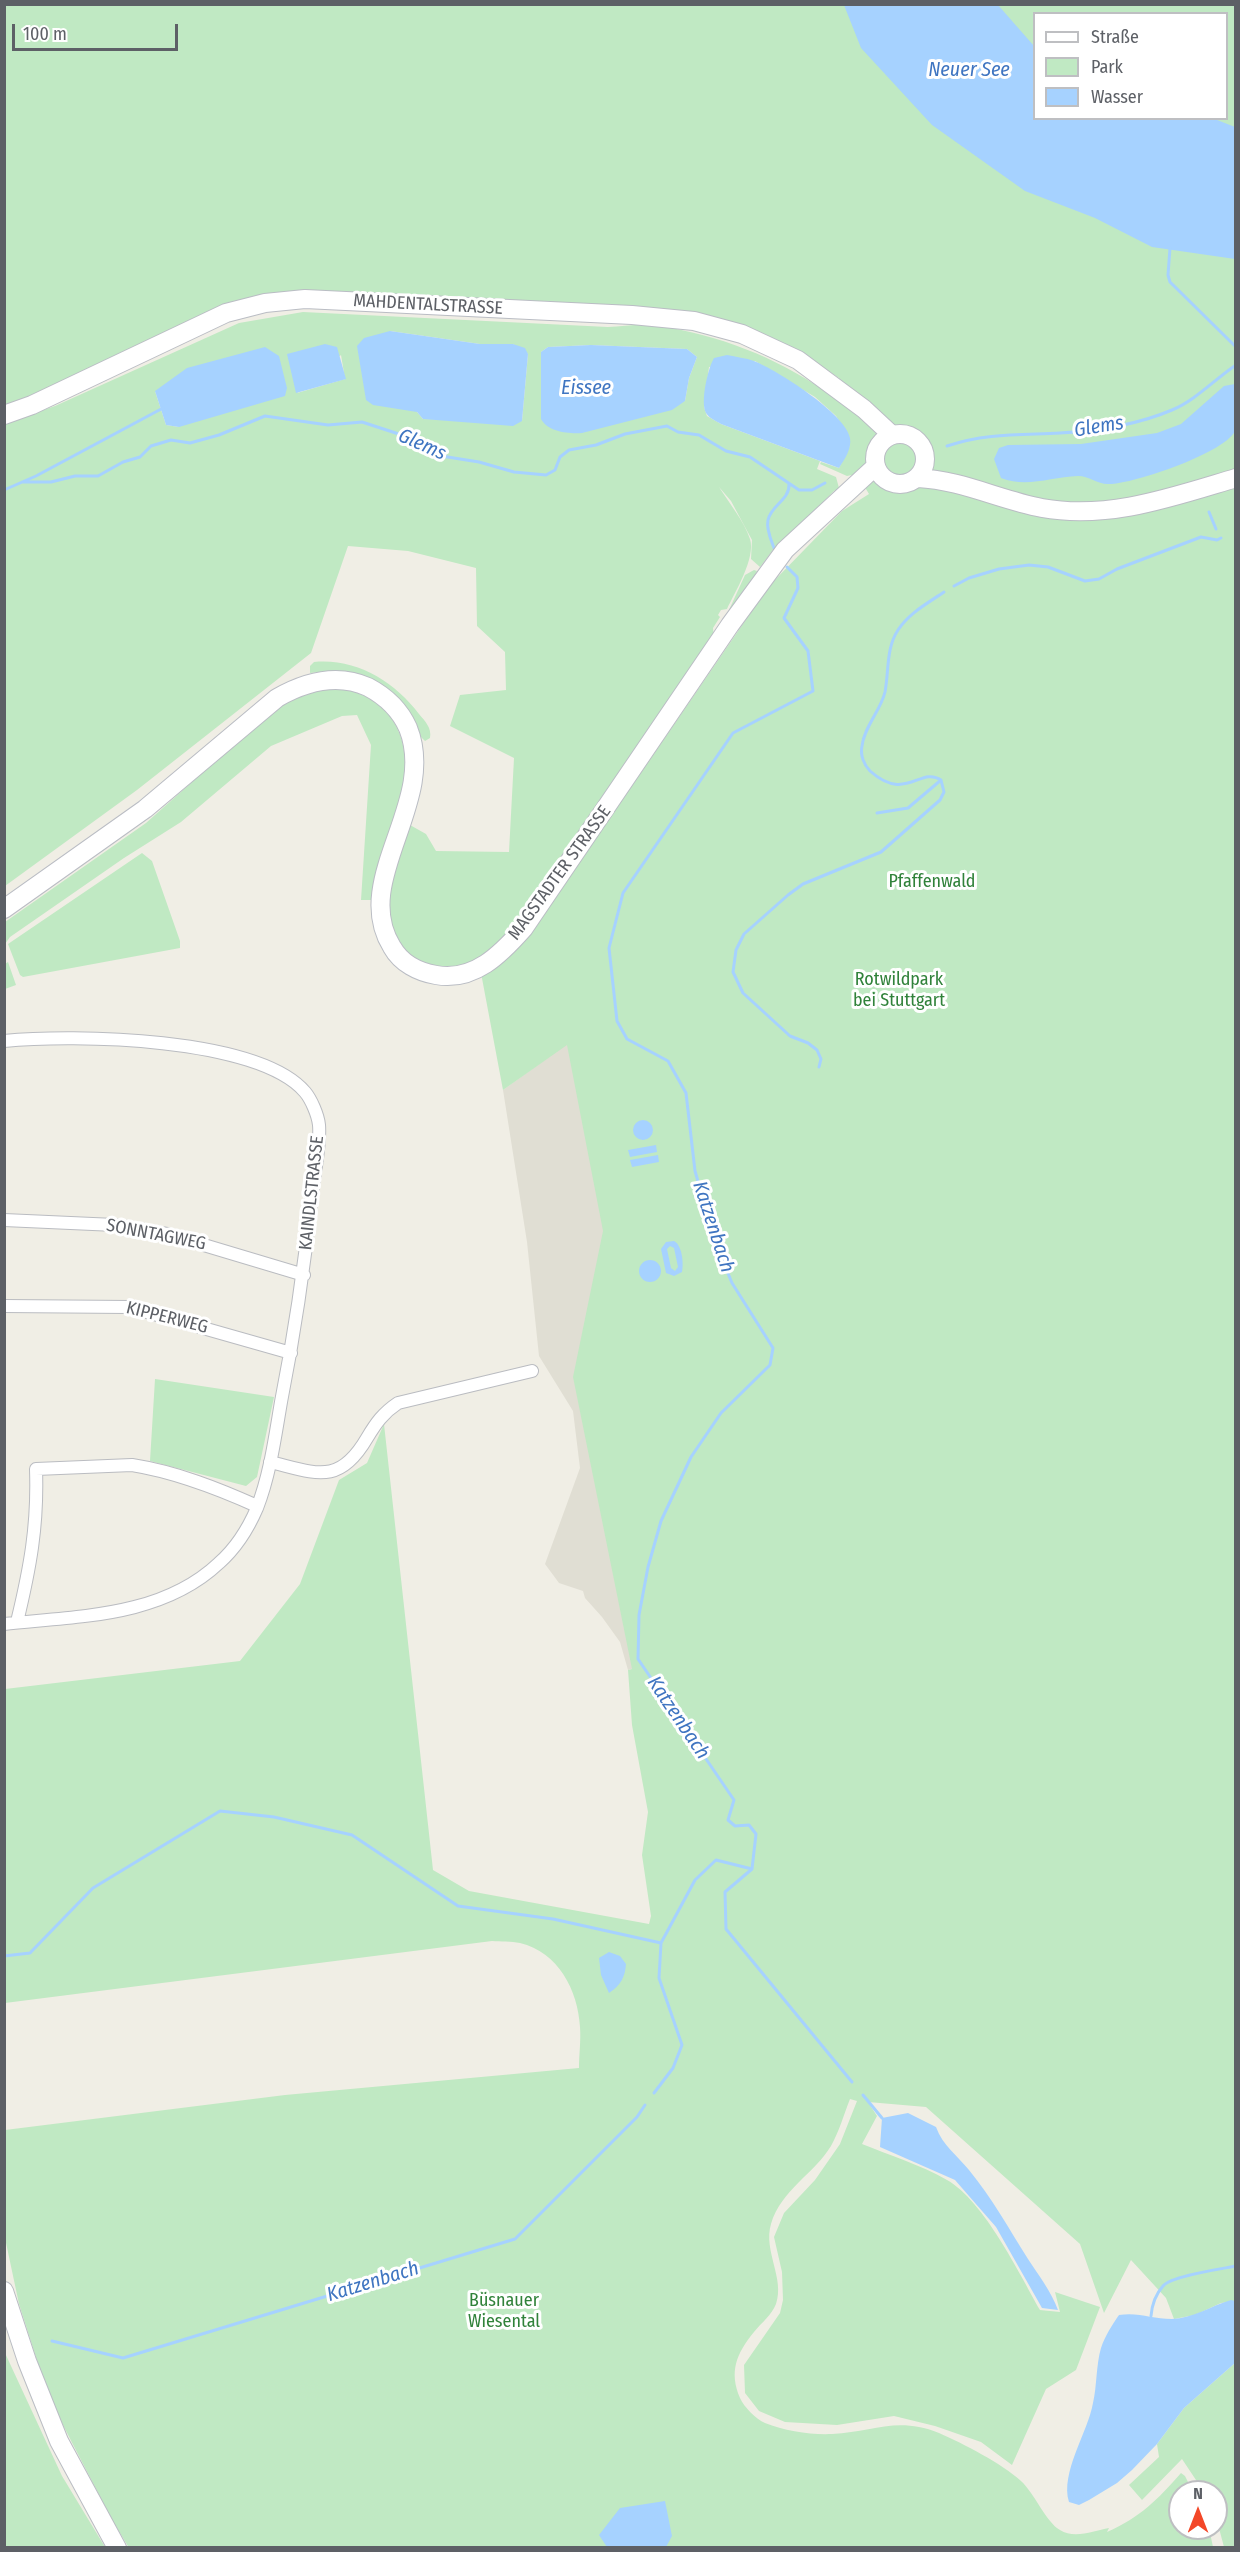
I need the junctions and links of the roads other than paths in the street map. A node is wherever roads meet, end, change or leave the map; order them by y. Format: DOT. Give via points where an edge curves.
graph roads {
  1 [pos="853,403"];
  2 [pos="4,415"];
  3 [pos="892,435"];
  4 [pos="925,458"];
  5 [pos="880,465"];
  6 [pos="918,477"];
  7 [pos="1236,478"];
  8 [pos="1002,497"];
  9 [pos="4,909"];
  10 [pos="4,1041"];
  11 [pos="4,1220"];
  12 [pos="304,1275"];
  13 [pos="4,1306"];
  14 [pos="291,1353"];
  15 [pos="532,1371"];
  16 [pos="270,1462"];
  17 [pos="257,1506"];
  18 [pos="11,1623"];
  19 [pos="4,2291"];
  20 [pos="117,2547"];
  1 -- 2 [label="main road, MAHDENTALSTRASSE" via="830,382 780,351 742,334 694,321 305,299 265,303 226,313"];
  1 -- 3 [label="main road, MAHDENTALSTRASSE"];
  1 -- 5 [label="main road, MAHDENTALSTRASSE"];
  3 -- 4 [label="main road" via="903,434 916,440"];
  3 -- 5 [label="main road" via="881,442"];
  4 -- 6 [label="main road"];
  4 -- 8 [label="main road"];
  5 -- 6 [label="main road" via="904,484"];
  5 -- 9 [label="main road, MAGSTADTER STRASSE" via="785,550 524,928 494,958 468,973 439,976 418,970 403,961 387,939 381,894 413,787 414,749 406,725 388,701 369,688 342,680 313,683 277,698 145,809"];
  6 -- 8 [label="main road"];
  7 -- 8 [label="main road" via="1164,500 1097,511 1043,508"];
  10 -- 12 [label="street, KAINDLSTRASSE" via="86,1037 204,1049 250,1061 292,1081 305,1092 319,1125"];
  11 -- 12 [label="street, SONNTAGWEG" via="115,1225 167,1234"];
  12 -- 14 [label="street, KAINDLSTRASSE"];
  13 -- 14 [label="street, KIPPERWEG" via="129,1307"];
  14 -- 16 [label="street, KAINDLSTRASSE"];
  15 -- 16 [label="street" via="398,1403 383,1413 358,1454 344,1468 312,1472"];
  16 -- 17 [label="street, KAINDLSTRASSE"];
  17 -- 18 [label="street, KAINDLSTRASSE" via="237,1545 199,1580 170,1596 135,1609"];
  17 -- 18 [label="street" via="221,1489 145,1467 36,1469 32,1560"];
  19 -- 20 [label="main road" via="59,2442"];
}
